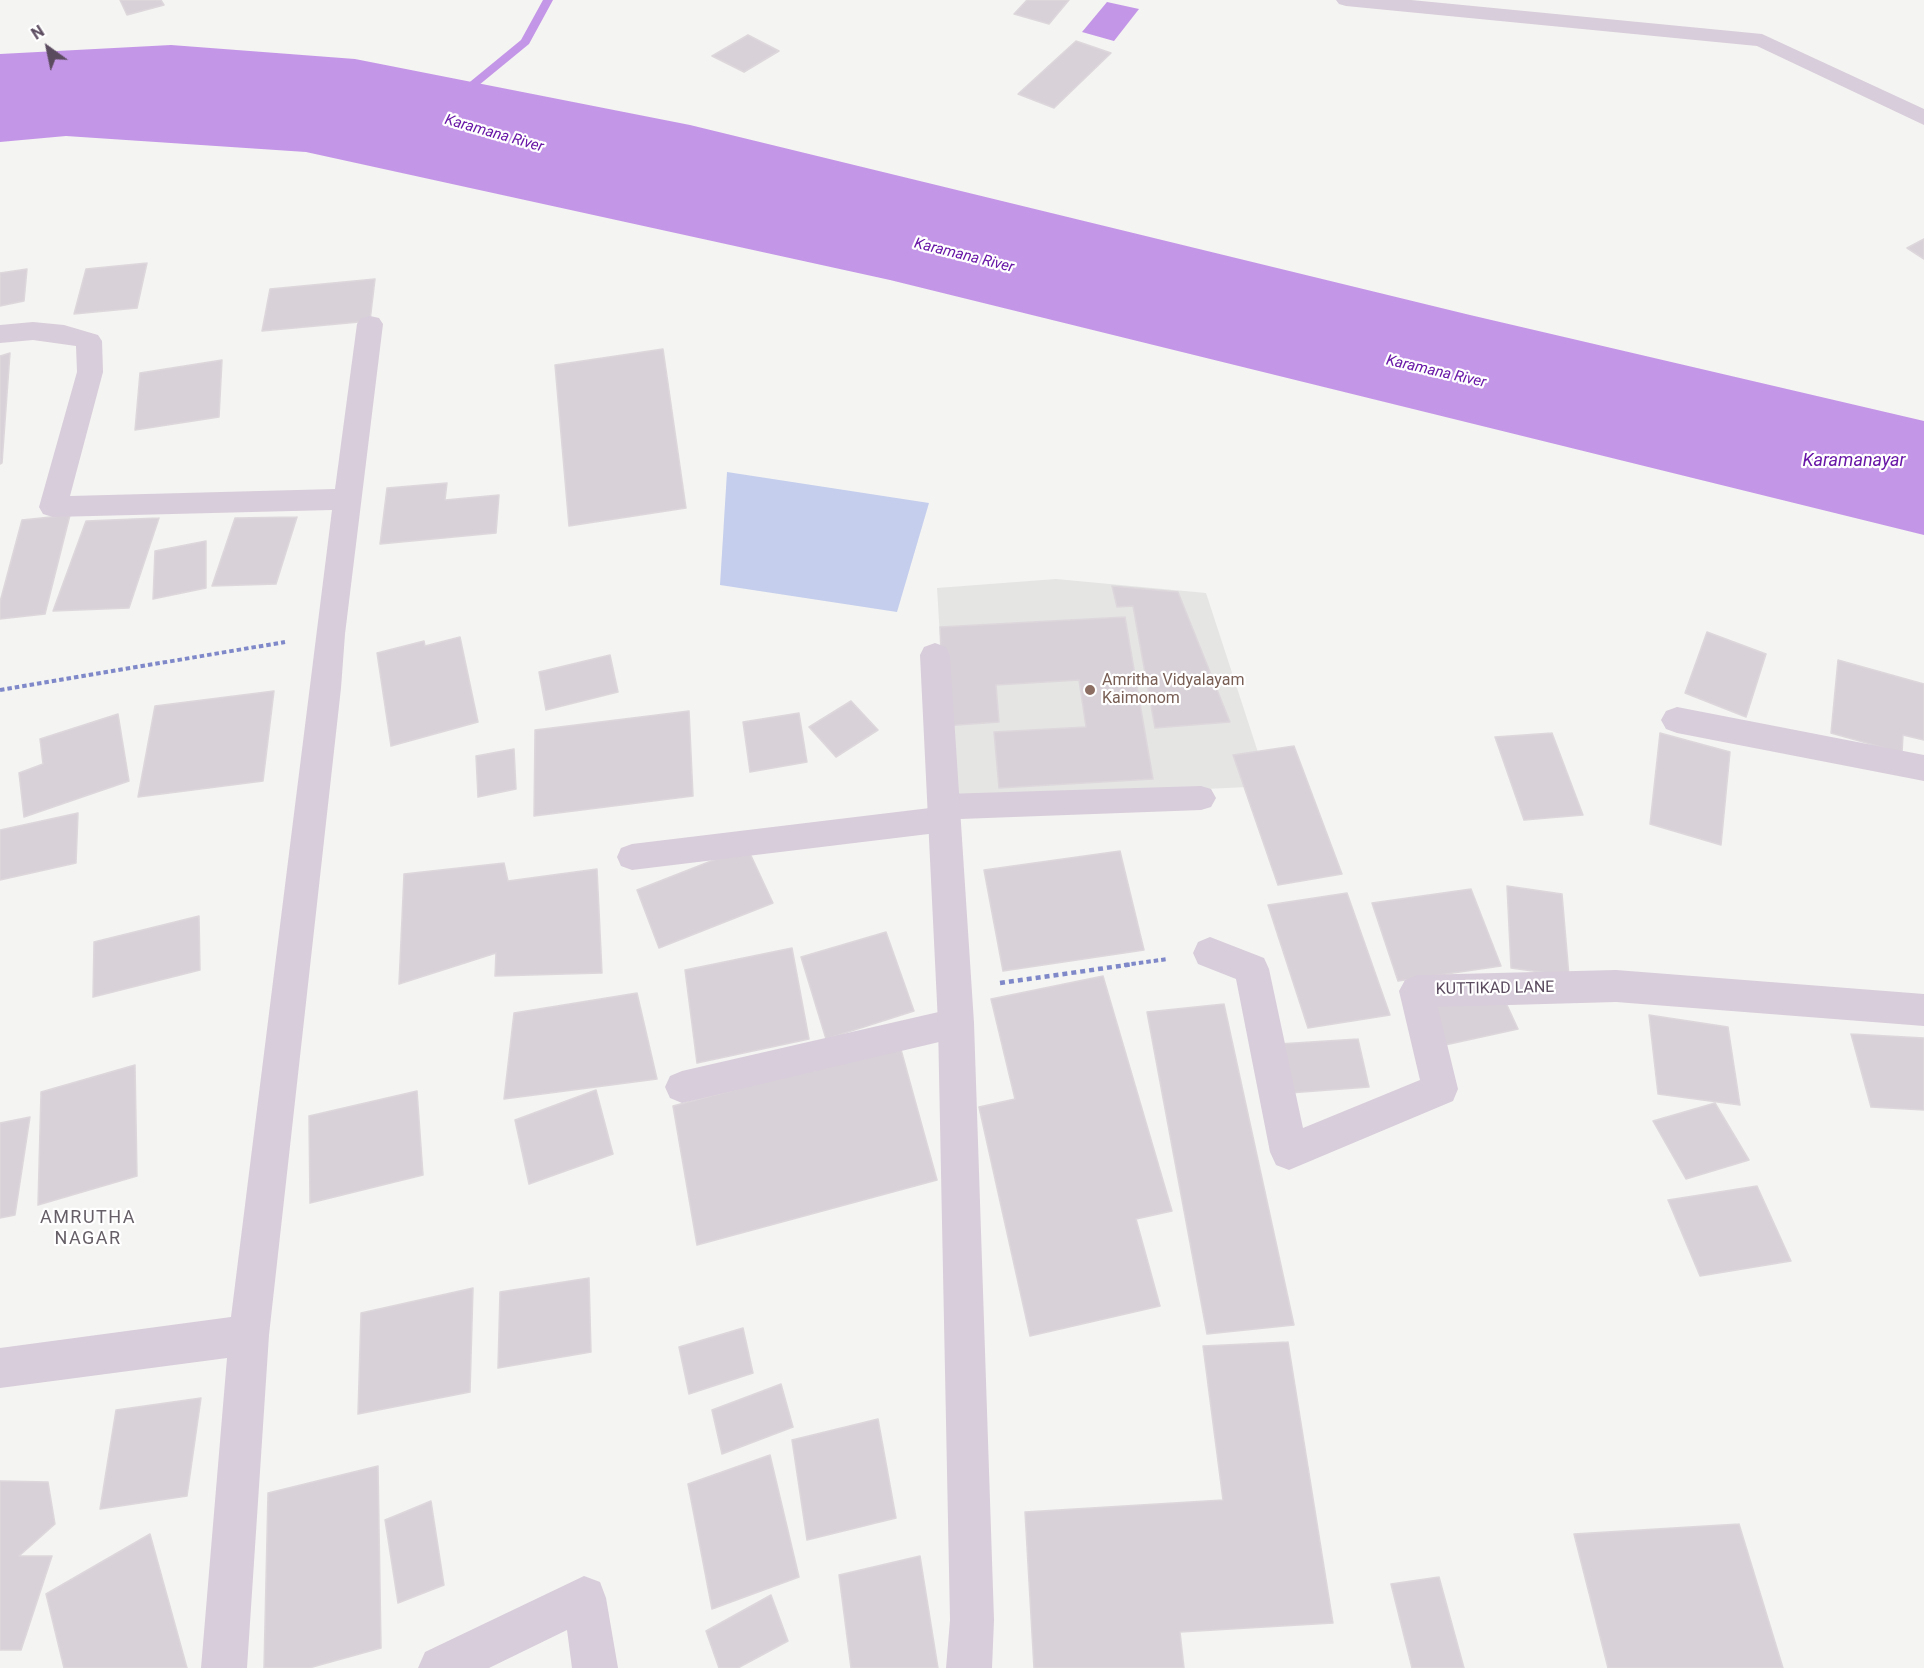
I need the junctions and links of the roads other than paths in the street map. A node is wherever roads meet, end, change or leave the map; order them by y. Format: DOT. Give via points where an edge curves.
graph roads {
  1 [pos="1346,0"];
  2 [pos="1924,118"];
  3 [pos="370,324"];
  4 [pos="0,334"];
  5 [pos="349,499"];
  6 [pos="935,655"];
  7 [pos="1677,720"];
  8 [pos="1924,768"];
  9 [pos="1200,798"];
  10 [pos="945,813"];
  11 [pos="632,857"];
  12 [pos="1210,953"];
  13 [pos="955,1006"];
  14 [pos="1924,1010"];
  15 [pos="682,1087"];
  16 [pos="249,1335"];
  17 [pos="0,1368"];
  18 [pos="224,1668"];
  19 [pos="441,1668"];
  20 [pos="596,1668"];
  21 [pos="969,1668"];
  1 -- 2 [label="street" via="1762,40"];
  3 -- 5 [label="street"];
  4 -- 5 [label="street" via="33,331 64,334 89,342 90,372 53,507"];
  5 -- 16 [label="street"];
  6 -- 10 [label="street"];
  7 -- 8 [label="street"];
  9 -- 10 [label="lane"];
  10 -- 11 [label="lane"];
  10 -- 13 [label="street"];
  12 -- 14 [label="street, KUTTIKAD LANE" via="1252,969 1289,1152 1440,1089 1417,991 1616,986"];
  13 -- 15 [label="lane"];
  13 -- 21 [label="street" via="972,1620"];
  16 -- 17 [label="street"];
  16 -- 18 [label="street"];
  19 -- 20 [label="street" via="584,1598"];
}
